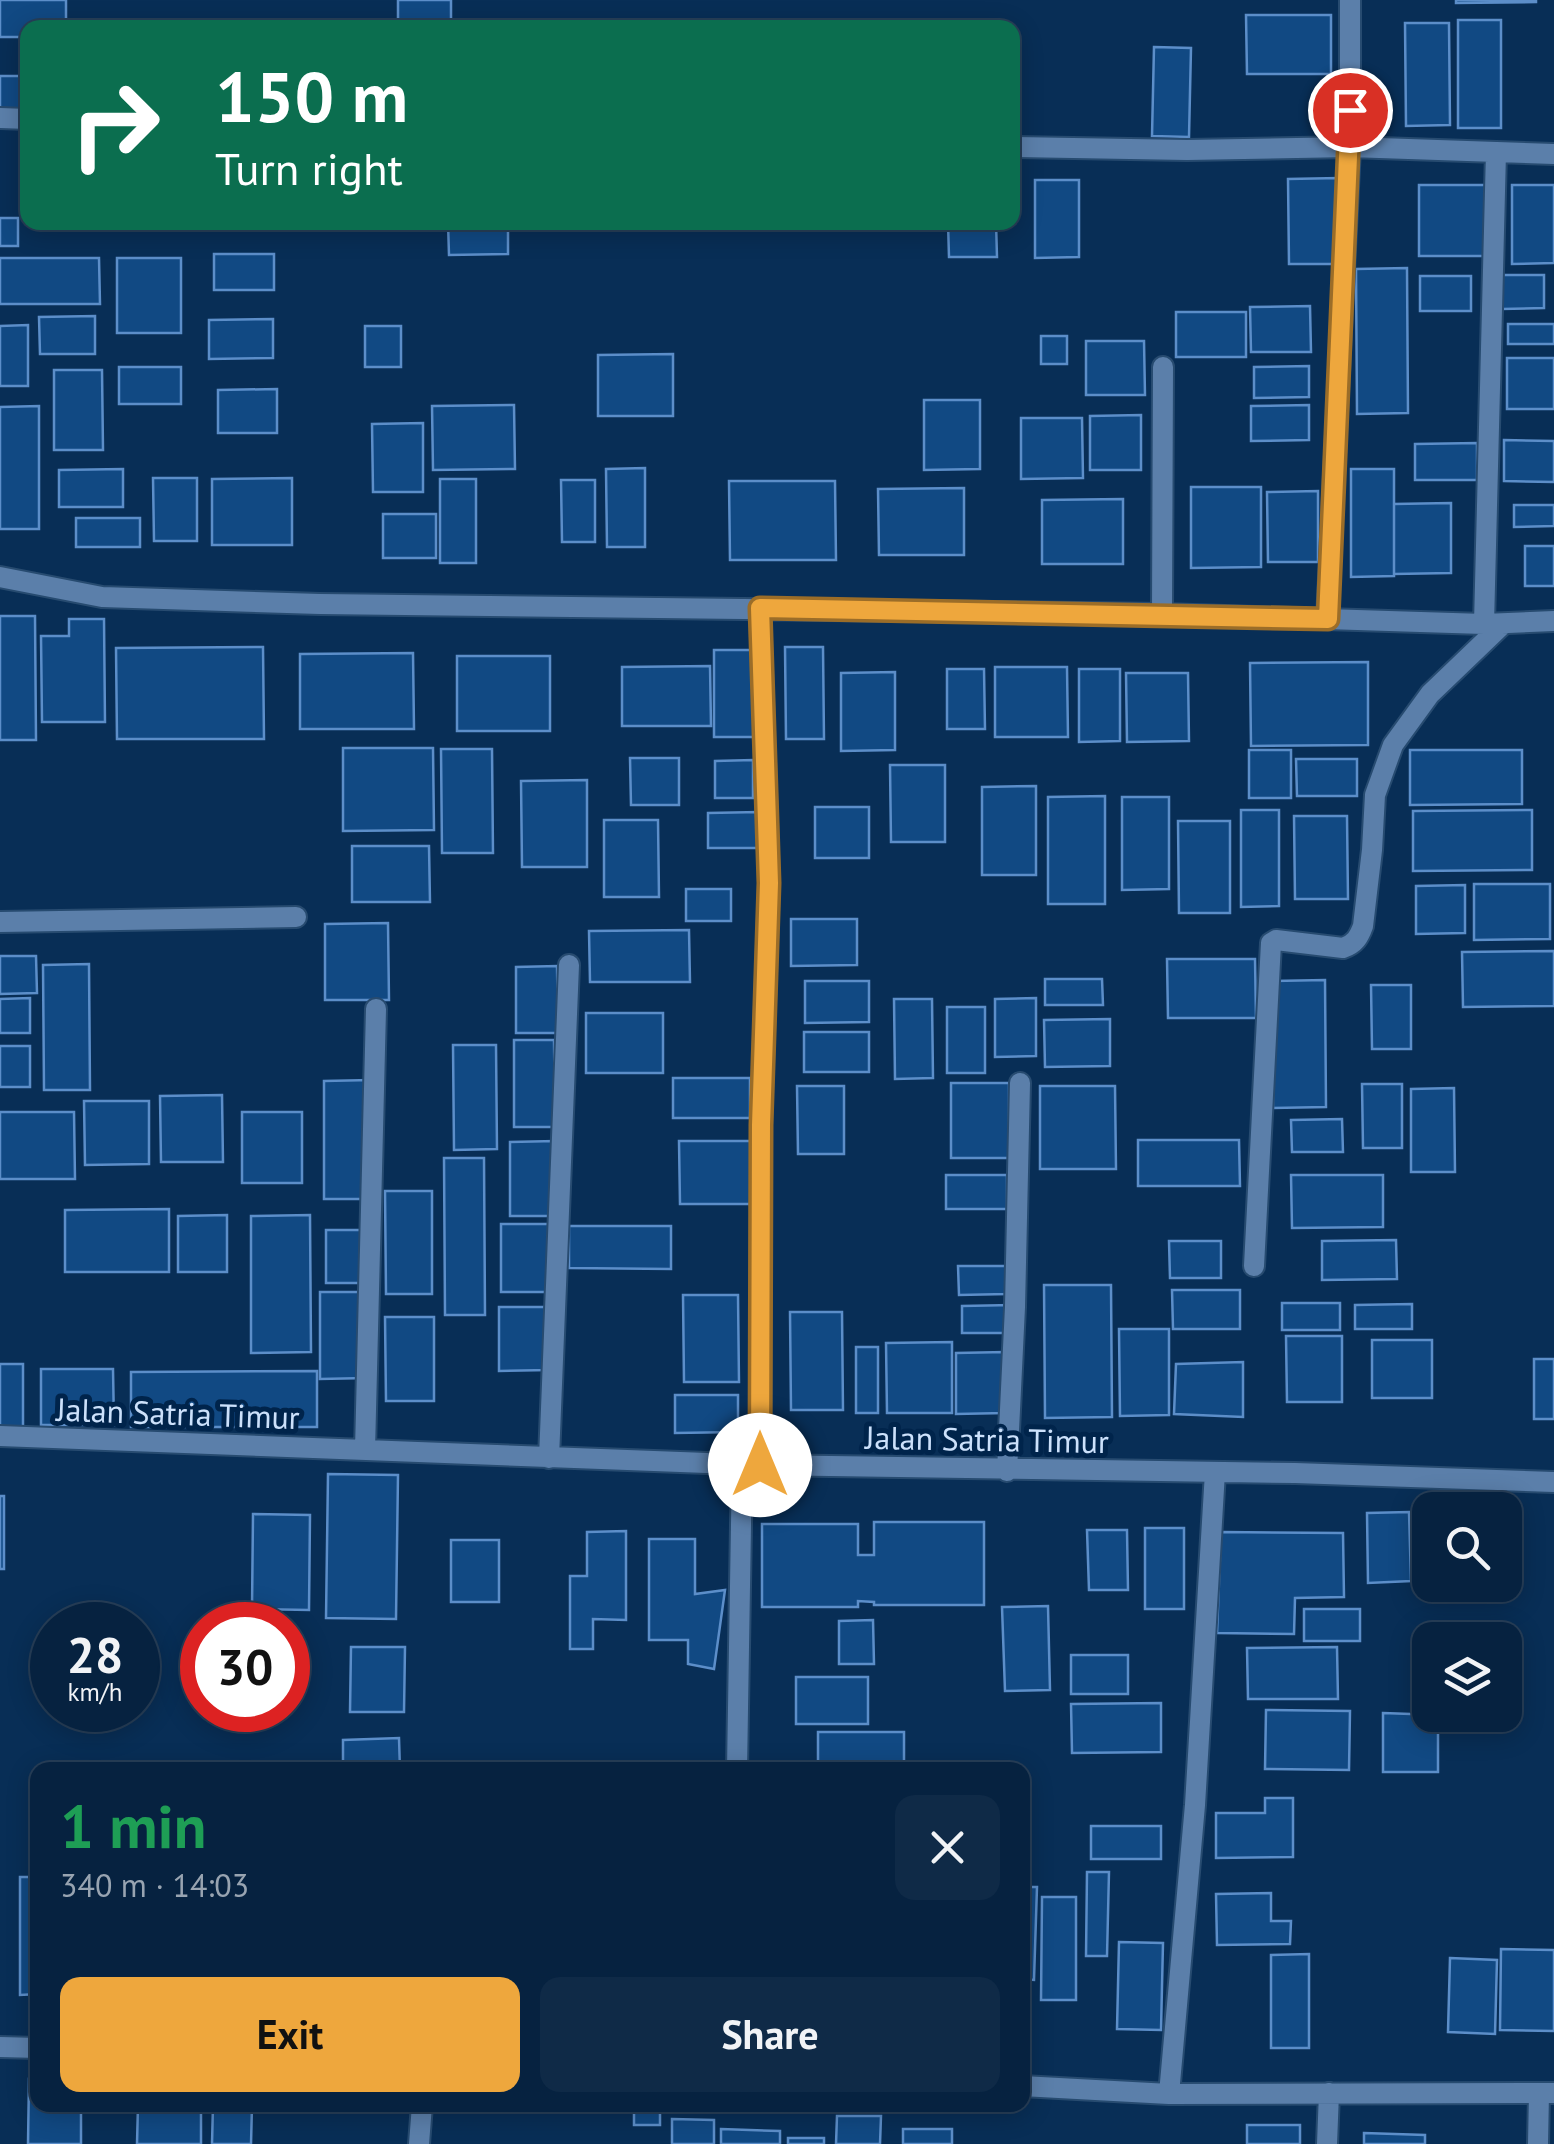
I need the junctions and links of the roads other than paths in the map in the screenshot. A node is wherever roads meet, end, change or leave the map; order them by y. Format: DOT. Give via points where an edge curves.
graph roads {
  1 [pos="1350,0"];
  2 [pos="1020,147"];
  3 [pos="1350,147"];
  4 [pos="1496,152"];
  5 [pos="1554,154"];
  6 [pos="1163,367"];
  7 [pos="0,577"];
  8 [pos="760,608"];
  9 [pos="1162,614"];
  10 [pos="1328,619"];
  11 [pos="1554,621"];
  12 [pos="1493,624"];
  13 [pos="296,917"];
  14 [pos="0,922"];
  15 [pos="569,965"];
  16 [pos="376,1009"];
  17 [pos="1020,1083"];
  18 [pos="1254,1266"];
  19 [pos="0,1436"];
  20 [pos="366,1450"];
  21 [pos="549,1458"];
  22 [pos="751,1464"];
  23 [pos="1006,1470"];
  24 [pos="1216,1472"];
  25 [pos="1554,1482"];
  26 [pos="736,1762"];
  27 [pos="0,2047"];
  28 [pos="30,2048"];
  29 [pos="1030,2086"];
  30 [pos="1329,2093"];
  31 [pos="1546,2093"];
  32 [pos="1168,2094"];
  33 [pos="421,2112"];
  34 [pos="419,2144"];
  35 [pos="1327,2144"];
  36 [pos="1538,2144"];
  1 -- 3 [label="street"];
  2 -- 3 [label="street"];
  3 -- 4 [label="street"];
  3 -- 10 [label="street"];
  4 -- 5 [label="street"];
  4 -- 12 [label="street"];
  6 -- 9 [label="street"];
  7 -- 8 [label="street" via="102,597"];
  8 -- 9 [label="street"];
  8 -- 22 [label="street" via="769,883"];
  9 -- 10 [label="street"];
  10 -- 12 [label="street"];
  11 -- 12 [label="street"];
  12 -- 18 [label="street" via="1393,745 1375,795 1359,936 1343,948 1271,942"];
  13 -- 14 [label="street"];
  15 -- 21 [label="street"];
  16 -- 20 [label="street"];
  17 -- 23 [label="street"];
  19 -- 20 [label="street, Jalan Satria Timur"];
  20 -- 21 [label="street, Jalan Satria Timur"];
  21 -- 22 [label="street, Jalan Satria Timur"];
  22 -- 23 [label="street, Jalan Satria Timur"];
  22 -- 26 [label="street"];
  23 -- 24 [label="street, Jalan Satria Timur"];
  24 -- 25 [label="street, Jalan Satria Timur"];
  24 -- 32 [label="street"];
  27 -- 28 [label="street"];
  29 -- 32 [label="street"];
  30 -- 31 [label="street"];
  30 -- 32 [label="street"];
  30 -- 35 [label="street"];
  31 -- 36 [label="street"];
  33 -- 34 [label="street"];
}
